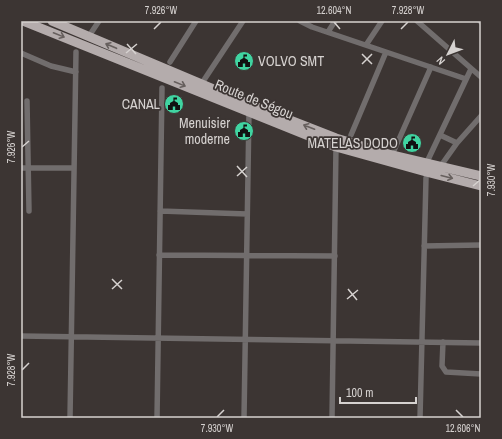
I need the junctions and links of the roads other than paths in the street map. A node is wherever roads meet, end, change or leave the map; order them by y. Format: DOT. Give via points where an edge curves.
graph roads {
  1 [pos="23,21"];
  2 [pos="52,21"];
  3 [pos="99,21"];
  4 [pos="196,21"];
  5 [pos="243,21"];
  6 [pos="300,21"];
  7 [pos="335,21"];
  8 [pos="382,21"];
  9 [pos="417,21"];
  10 [pos="328,32"];
  11 [pos="89,36"];
  12 [pos="366,45"];
  13 [pos="76,52"];
  14 [pos="386,52"];
  15 [pos="21,53"];
  16 [pos="170,62"];
  17 [pos="431,67"];
  18 [pos="472,69"];
  19 [pos="76,72"];
  20 [pos="481,77"];
  21 [pos="466,79"];
  22 [pos="202,83"];
  23 [pos="162,88"];
  24 [pos="27,101"];
  25 [pos="249,112"];
  26 [pos="481,116"];
  27 [pos="474,124"];
  28 [pos="481,125"];
  29 [pos="351,135"];
  30 [pos="440,135"];
  31 [pos="457,143"];
  32 [pos="336,147"];
  33 [pos="392,155"];
  34 [pos="426,164"];
  35 [pos="440,167"];
  36 [pos="21,168"];
  37 [pos="28,168"];
  38 [pos="74,168"];
  39 [pos="481,176"];
  40 [pos="426,178"];
  41 [pos="481,186"];
  42 [pos="29,211"];
  43 [pos="160,211"];
  44 [pos="247,214"];
  45 [pos="481,245"];
  46 [pos="424,246"];
  47 [pos="159,255"];
  48 [pos="247,256"];
  49 [pos="335,256"];
  50 [pos="21,336"];
  51 [pos="71,337"];
  52 [pos="158,338"];
  53 [pos="245,339"];
  54 [pos="333,341"];
  55 [pos="422,342"];
  56 [pos="443,342"];
  57 [pos="481,343"];
  58 [pos="481,374"];
  59 [pos="70,418"];
  60 [pos="156,418"];
  61 [pos="244,418"];
  62 [pos="332,418"];
  63 [pos="420,418"];
  1 -- 25 [label="highway, Route de Ségou, one-way"];
  2 -- 11 [label="highway, Route de Ségou"];
  3 -- 11 [label="street"];
  4 -- 16 [label="street"];
  5 -- 22 [label="street"];
  6 -- 10 [label="street"];
  7 -- 10 [label="street"];
  8 -- 12 [label="street"];
  9 -- 18 [label="street"];
  10 -- 12 [label="street"];
  22 -- 11 [label="highway, Route de Ségou, one-way"];
  12 -- 14 [label="street"];
  13 -- 19 [label="street"];
  14 -- 17 [label="street"];
  14 -- 29 [label="street"];
  15 -- 19 [label="street" via="51,66"];
  17 -- 21 [label="street"];
  17 -- 33 [label="street"];
  18 -- 20 [label="street"];
  18 -- 21 [label="street"];
  19 -- 38 [label="street"];
  21 -- 30 [label="street"];
  33 -- 22 [label="highway, Route de Ségou, one-way" via="336,138"];
  23 -- 43 [label="street"];
  24 -- 37 [label="street"];
  25 -- 32 [label="highway, Route de Ségou"];
  25 -- 44 [label="street"];
  26 -- 27 [label="street"];
  27 -- 28 [label="street"];
  27 -- 31 [label="street"];
  30 -- 31 [label="street"];
  30 -- 34 [label="street"];
  31 -- 35 [label="street"];
  32 -- 41 [label="highway, Route de Ségou, one-way"];
  32 -- 49 [label="street"];
  33 -- 34 [label="highway, Route de Ségou"];
  34 -- 35 [label="highway, Route de Ségou"];
  35 -- 39 [label="highway, Route de Ségou"];
  36 -- 37 [label="street"];
  37 -- 38 [label="street"];
  37 -- 42 [label="street"];
  38 -- 51 [label="street"];
  40 -- 46 [label="street"];
  43 -- 44 [label="street"];
  43 -- 47 [label="street"];
  44 -- 48 [label="street"];
  45 -- 46 [label="street"];
  46 -- 55 [label="street"];
  47 -- 48 [label="street"];
  47 -- 52 [label="street"];
  48 -- 49 [label="street"];
  48 -- 53 [label="street"];
  49 -- 54 [label="street"];
  50 -- 51 [label="street"];
  51 -- 52 [label="street"];
  51 -- 59 [label="street"];
  52 -- 53 [label="street"];
  52 -- 60 [label="street"];
  53 -- 54 [label="street"];
  53 -- 61 [label="street"];
  54 -- 55 [label="street"];
  54 -- 62 [label="street"];
  55 -- 56 [label="street"];
  55 -- 63 [label="street"];
  56 -- 57 [label="street"];
  56 -- 58 [label="street" via="442,366 446,372"];
}
